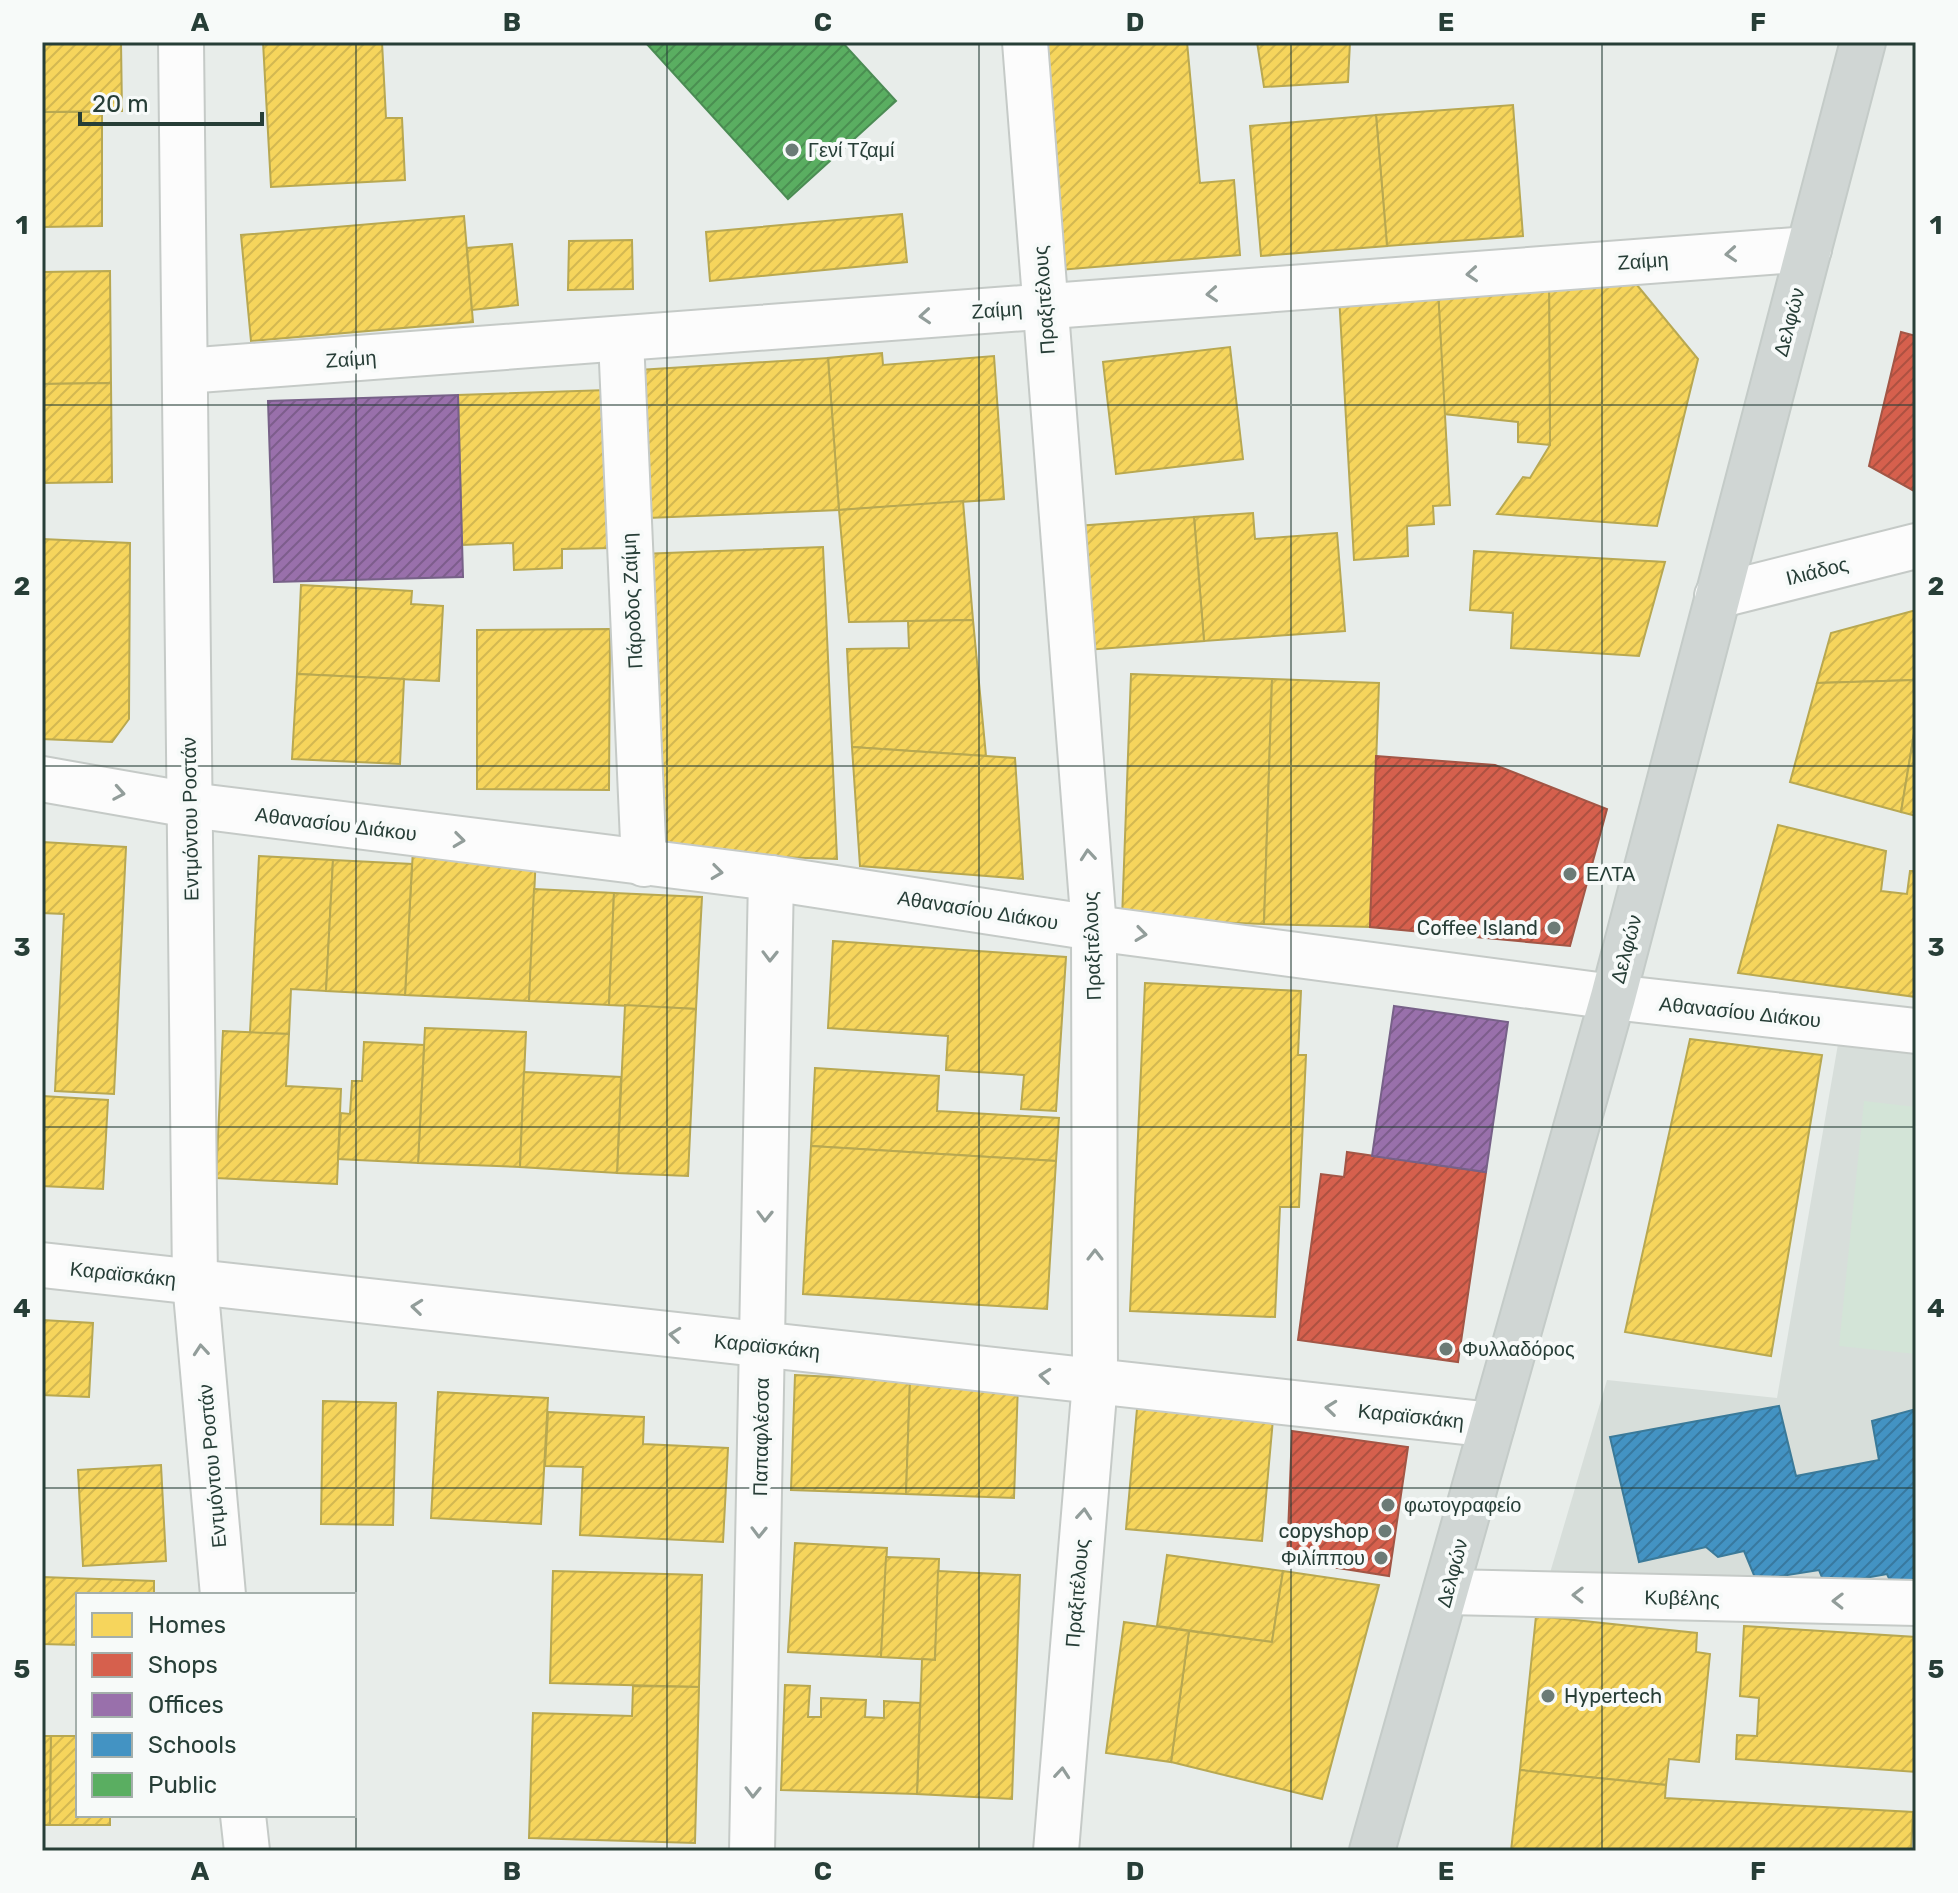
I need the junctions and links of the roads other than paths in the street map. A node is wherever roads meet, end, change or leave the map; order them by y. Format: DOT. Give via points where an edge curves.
graph roads {
  1 [pos="181,42"];
  2 [pos="1025,42"];
  3 [pos="1863,42"];
  4 [pos="1809,249"];
  5 [pos="1045,307"];
  6 [pos="621,339"];
  7 [pos="185,371"];
  8 [pos="1916,546"];
  9 [pos="1717,596"];
  10 [pos="42,779"];
  11 [pos="190,805"];
  12 [pos="644,864"];
  13 [pos="771,878"];
  14 [pos="1094,928"];
  15 [pos="1613,997"];
  16 [pos="1916,1031"];
  17 [pos="42,1265"];
  18 [pos="195,1282"];
  19 [pos="763,1345"];
  20 [pos="1095,1382"];
  21 [pos="1492,1425"];
  22 [pos="1447,1592"];
  23 [pos="223,1593"];
  24 [pos="1916,1603"];
  25 [pos="243,1817"];
  26 [pos="247,1851"];
  27 [pos="752,1851"];
  28 [pos="1056,1851"];
  29 [pos="1372,1851"];
  1 -- 7 [label="street, Εντμόντου Ροστάν"];
  2 -- 5 [label="street, Πραξιτέλους"];
  3 -- 4 [label="main road, Δελφών"];
  4 -- 5 [label="street, Ζαίμη, one-way"];
  4 -- 9 [label="main road, Δελφών"];
  5 -- 6 [label="street, Ζαίμη, one-way"];
  14 -- 5 [label="street, Πραξιτέλους, one-way"];
  6 -- 7 [label="street, Ζαίμη"];
  6 -- 12 [label="street, Πάροδος Ζαίμη"];
  7 -- 11 [label="street, Εντμόντου Ροστάν"];
  8 -- 9 [label="street, Ιλιάδος"];
  9 -- 15 [label="main road, Δελφών"];
  10 -- 11 [label="street, Αθανασίου Διάκου, one-way"];
  11 -- 12 [label="street, Αθανασίου Διάκου, one-way"];
  11 -- 18 [label="street, Εντμόντου Ροστάν"];
  12 -- 13 [label="street, Αθανασίου Διάκου, one-way"];
  13 -- 14 [label="street, Αθανασίου Διάκου"];
  13 -- 19 [label="street, Παπαφλέσσα, one-way"];
  14 -- 15 [label="street, Αθανασίου Διάκου, one-way"];
  20 -- 14 [label="street, Πραξιτέλους, one-way"];
  15 -- 16 [label="street, Αθανασίου Διάκου"];
  15 -- 21 [label="main road, Δελφών"];
  17 -- 18 [label="street, Καραϊσκάκη"];
  19 -- 18 [label="street, Καραϊσκάκη, one-way"];
  23 -- 18 [label="street, Εντμόντου Ροστάν, one-way"];
  20 -- 19 [label="street, Καραϊσκάκη, one-way"];
  19 -- 27 [label="street, Παπαφλέσσα, one-way"];
  21 -- 20 [label="street, Καραϊσκάκη, one-way"];
  28 -- 20 [label="street, Πραξιτέλους, one-way"];
  21 -- 22 [label="main road, Δελφών"];
  24 -- 22 [label="street, Κυβέλης, one-way"];
  22 -- 29 [label="main road, Δελφών"];
  25 -- 26 [label="street"];
}
